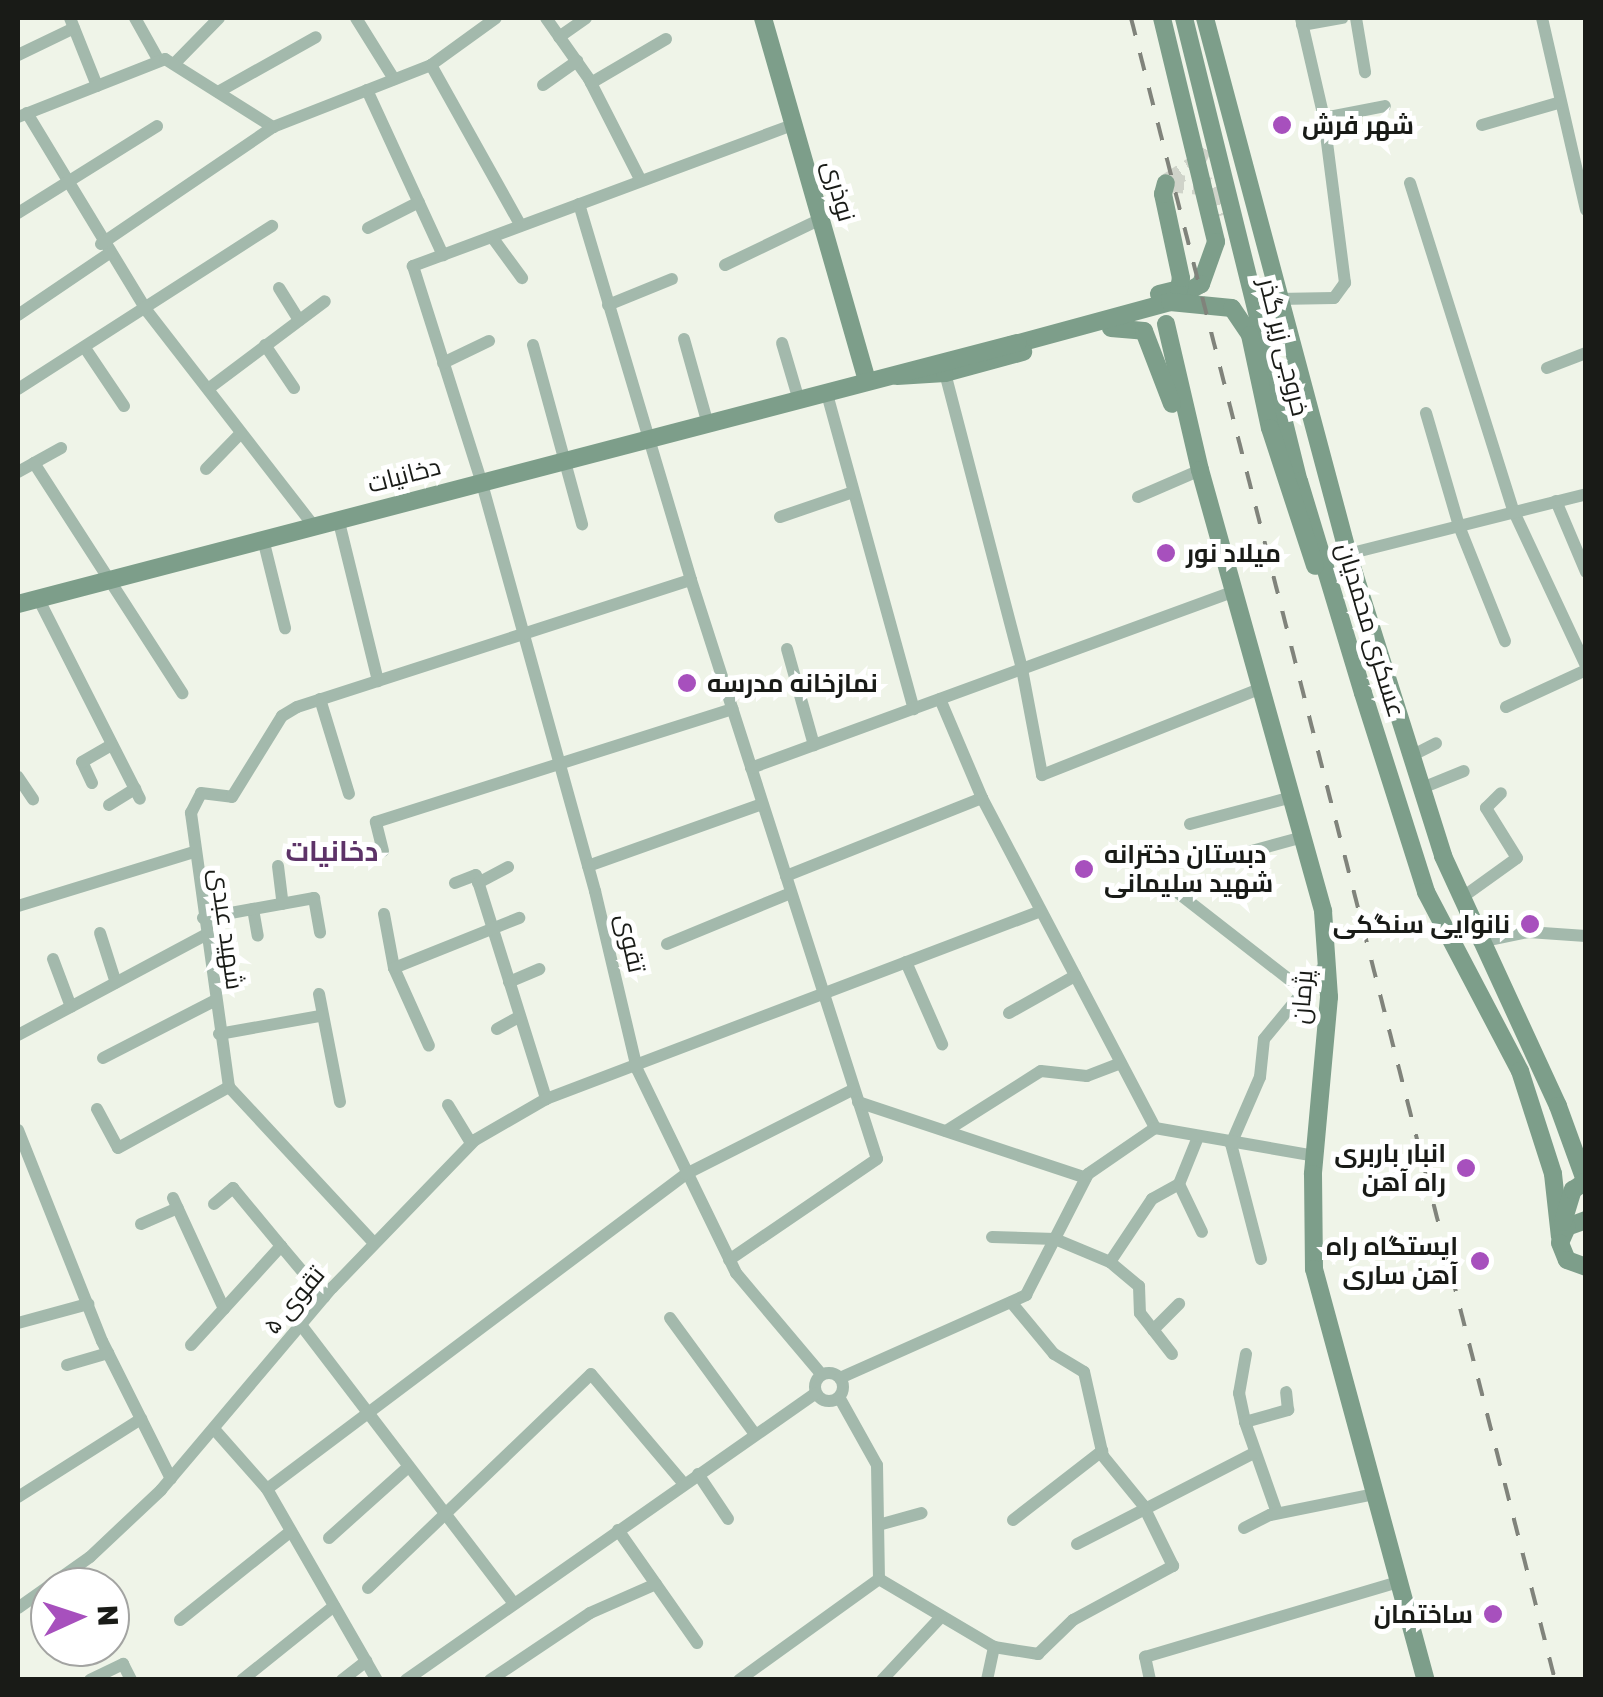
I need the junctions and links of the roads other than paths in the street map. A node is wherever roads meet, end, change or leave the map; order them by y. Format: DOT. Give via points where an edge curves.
graph roads {
  1 [pos="135,18"];
  2 [pos="219,18"];
  3 [pos="356,18"];
  4 [pos="496,18"];
  5 [pos="546,18"];
  6 [pos="586,18"];
  7 [pos="763,18"];
  8 [pos="1162,18"];
  9 [pos="1176,18"];
  10 [pos="1184,18"];
  11 [pos="1205,18"];
  12 [pos="1342,18"];
  13 [pos="1356,18"];
  14 [pos="1542,18"];
  15 [pos="1302,21"];
  16 [pos="72,23"];
  17 [pos="560,36"];
  18 [pos="316,37"];
  19 [pos="666,40"];
  20 [pos="18,55"];
  21 [pos="576,61"];
  22 [pos="159,62"];
  23 [pos="174,64"];
  24 [pos="431,65"];
  25 [pos="1365,72"];
  26 [pos="394,79"];
  27 [pos="591,84"];
  28 [pos="543,85"];
  29 [pos="97,86"];
  30 [pos="367,90"];
  31 [pos="218,92"];
  32 [pos="1561,102"];
  33 [pos="1385,106"];
  34 [pos="22,115"];
  35 [pos="1324,118"];
  36 [pos="794,124"];
  37 [pos="1482,125"];
  38 [pos="157,126"];
  39 [pos="274,127"];
  40 [pos="1206,142"];
  41 [pos="641,181"];
  42 [pos="64,183"];
  43 [pos="1410,183"];
  44 [pos="1166,184"];
  45 [pos="419,202"];
  46 [pos="579,204"];
  47 [pos="1586,210"];
  48 [pos="18,213"];
  49 [pos="821,220"];
  50 [pos="1228,223"];
  51 [pos="272,226"];
  52 [pos="521,226"];
  53 [pos="368,228"];
  54 [pos="492,236"];
  55 [pos="105,249"];
  56 [pos="444,254"];
  57 [pos="725,265"];
  58 [pos="522,278"];
  59 [pos="672,279"];
  60 [pos="280,288"];
  61 [pos="1175,295"];
  62 [pos="1277,300"];
  63 [pos="325,301"];
  64 [pos="608,305"];
  65 [pos="147,311"];
  66 [pos="18,316"];
  67 [pos="299,320"];
  68 [pos="1166,324"];
  69 [pos="684,339"];
  70 [pos="489,340"];
  71 [pos="782,344"];
  72 [pos="533,345"];
  73 [pos="265,346"];
  74 [pos="86,348"];
  75 [pos="1586,354"];
  76 [pos="443,362"];
  77 [pos="1547,368"];
  78 [pos="945,372"];
  79 [pos="896,373"];
  80 [pos="866,377"];
  81 [pos="294,388"];
  82 [pos="18,389"];
  83 [pos="208,389"];
  84 [pos="827,394"];
  85 [pos="801,397"];
  86 [pos="124,406"];
  87 [pos="1426,414"];
  88 [pos="706,421"];
  89 [pos="240,433"];
  90 [pos="646,437"];
  91 [pos="61,448"];
  92 [pos="564,459"];
  93 [pos="34,463"];
  94 [pos="1199,464"];
  95 [pos="206,469"];
  96 [pos="18,472"];
  97 [pos="481,480"];
  98 [pos="1300,481"];
  99 [pos="853,492"];
  100 [pos="1586,494"];
  101 [pos="1138,497"];
  102 [pos="1556,501"];
  103 [pos="1514,512"];
  104 [pos="780,517"];
  105 [pos="338,518"];
  106 [pos="582,524"];
  107 [pos="313,525"];
  108 [pos="1459,526"];
  109 [pos="263,538"];
  110 [pos="1348,554"];
  111 [pos="1324,559"];
  112 [pos="1586,572"];
  113 [pos="107,580"];
  114 [pos="690,580"];
  115 [pos="1235,592"];
  116 [pos="38,598"];
  117 [pos="18,604"];
  118 [pos="1337,606"];
  119 [pos="284,628"];
  120 [pos="524,638"];
  121 [pos="1505,641"];
  122 [pos="788,649"];
  123 [pos="1586,668"];
  124 [pos="1022,670"];
  125 [pos="378,681"];
  126 [pos="1262,688"];
  127 [pos="182,693"];
  128 [pos="320,699"];
  129 [pos="940,699"];
  130 [pos="1506,707"];
  131 [pos="914,708"];
  132 [pos="732,709"];
  133 [pos="1436,743"];
  134 [pos="112,745"];
  135 [pos="814,745"];
  136 [pos="1411,756"];
  137 [pos="559,762"];
  138 [pos="751,768"];
  139 [pos="1464,771"];
  140 [pos="18,777"];
  141 [pos="92,783"];
  142 [pos="1422,788"];
  143 [pos="1501,793"];
  144 [pos="349,794"];
  145 [pos="1292,796"];
  146 [pos="982,798"];
  147 [pos="33,799"];
  148 [pos="762,804"];
  149 [pos="109,805"];
  150 [pos="1190,824"];
  151 [pos="1302,837"];
  152 [pos="384,851"];
  153 [pos="194,852"];
  154 [pos="1248,852"];
  155 [pos="278,866"];
  156 [pos="588,866"];
  157 [pos="508,867"];
  158 [pos="786,876"];
  159 [pos="477,879"];
  160 [pos="455,883"];
  161 [pos="1173,890"];
  162 [pos="791,893"];
  163 [pos="1460,899"];
  164 [pos="283,904"];
  165 [pos="18,906"];
  166 [pos="254,909"];
  167 [pos="1041,911"];
  168 [pos="384,914"];
  169 [pos="203,918"];
  170 [pos="519,918"];
  171 [pos="492,928"];
  172 [pos="320,932"];
  173 [pos="100,933"];
  174 [pos="205,935"];
  175 [pos="258,936"];
  176 [pos="1586,936"];
  177 [pos="1480,942"];
  178 [pos="667,944"];
  179 [pos="1330,954"];
  180 [pos="53,959"];
  181 [pos="906,962"];
  182 [pos="394,968"];
  183 [pos="538,970"];
  184 [pos="1075,976"];
  185 [pos="116,982"];
  186 [pos="510,982"];
  187 [pos="1304,992"];
  188 [pos="319,994"];
  189 [pos="824,994"];
  190 [pos="214,1001"];
  191 [pos="71,1007"];
  192 [pos="1010,1013"];
  193 [pos="320,1016"];
  194 [pos="520,1016"];
  195 [pos="497,1029"];
  196 [pos="219,1034"];
  197 [pos="18,1035"];
  198 [pos="942,1044"];
  199 [pos="429,1046"];
  200 [pos="102,1058"];
  201 [pos="1121,1063"];
  202 [pos="637,1068"];
  203 [pos="229,1087"];
  204 [pos="856,1096"];
  205 [pos="546,1098"];
  206 [pos="340,1102"];
  207 [pos="448,1105"];
  208 [pos="97,1109"];
  209 [pos="1155,1128"];
  210 [pos="18,1130"];
  211 [pos="946,1132"];
  212 [pos="1198,1137"];
  213 [pos="471,1144"];
  214 [pos="1232,1144"];
  215 [pos="1314,1156"];
  216 [pos="686,1174"];
  217 [pos="1086,1178"];
  218 [pos="1585,1182"];
  219 [pos="1179,1184"];
  220 [pos="214,1204"];
  221 [pos="1586,1220"];
  222 [pos="141,1224"];
  223 [pos="1202,1232"];
  224 [pos="1562,1234"];
  225 [pos="992,1236"];
  226 [pos="1055,1239"];
  227 [pos="374,1243"];
  228 [pos="281,1246"];
  229 [pos="730,1260"];
  230 [pos="1261,1260"];
  231 [pos="1110,1262"];
  232 [pos="1579,1265"];
  233 [pos="1586,1280"];
  234 [pos="324,1297"];
  235 [pos="1011,1302"];
  236 [pos="88,1304"];
  237 [pos="1179,1304"];
  238 [pos="224,1309"];
  239 [pos="670,1318"];
  240 [pos="18,1322"];
  241 [pos="301,1325"];
  242 [pos="1153,1330"];
  243 [pos="191,1344"];
  244 [pos="108,1353"];
  245 [pos="1172,1354"];
  246 [pos="1246,1354"];
  247 [pos="67,1365"];
  248 [pos="822,1375"];
  249 [pos="840,1378"];
  250 [pos="816,1392"];
  251 [pos="1286,1392"];
  252 [pos="839,1397"];
  253 [pos="368,1413"];
  254 [pos="141,1419"];
  255 [pos="1244,1422"];
  256 [pos="214,1429"];
  257 [pos="755,1434"];
  258 [pos="1102,1451"];
  259 [pos="1254,1453"];
  260 [pos="408,1466"];
  261 [pos="698,1474"];
  262 [pos="171,1479"];
  263 [pos="684,1484"];
  264 [pos="266,1489"];
  265 [pos="1374,1494"];
  266 [pos="18,1497"];
  267 [pos="1145,1509"];
  268 [pos="1277,1513"];
  269 [pos="922,1514"];
  270 [pos="444,1515"];
  271 [pos="728,1519"];
  272 [pos="1013,1520"];
  273 [pos="882,1524"];
  274 [pos="1244,1528"];
  275 [pos="290,1530"];
  276 [pos="618,1530"];
  277 [pos="329,1538"];
  278 [pos="1078,1544"];
  279 [pos="878,1580"];
  280 [pos="1399,1582"];
  281 [pos="656,1584"];
  282 [pos="368,1588"];
  283 [pos="514,1604"];
  284 [pos="334,1606"];
  285 [pos="18,1608"];
  286 [pos="941,1617"];
  287 [pos="180,1620"];
  288 [pos="697,1642"];
  289 [pos="994,1647"];
  290 [pos="366,1661"];
  291 [pos="1425,1679"];
  292 [pos="90,1680"];
  293 [pos="131,1680"];
  294 [pos="242,1680"];
  295 [pos="342,1680"];
  296 [pos="376,1680"];
  297 [pos="406,1680"];
  298 [pos="490,1680"];
  299 [pos="740,1680"];
  300 [pos="882,1680"];
  301 [pos="987,1680"];
  302 [pos="1150,1680"];
  1 -- 22 [label="street"];
  2 -- 23 [label="street"];
  3 -- 26 [label="street"];
  4 -- 24 [label="street"];
  5 -- 17 [label="street"];
  6 -- 17 [label="street"];
  7 -- 36 [label="main road, نوذری"];
  8 -- 61 [label="main road" via="1216,242 1201,284"];
  9 -- 40 [label="main road"];
  10 -- 98 [label="main road, عسکری محمدیان"];
  11 -- 62 [label="main road, عسکری محمدیان"];
  12 -- 15 [label="street"];
  13 -- 25 [label="street"];
  14 -- 32 [label="street"];
  15 -- 35 [label="street"];
  16 -- 20 [label="street"];
  16 -- 29 [label="street"];
  17 -- 21 [label="street"];
  18 -- 31 [label="street"];
  19 -- 27 [label="street"];
  21 -- 27 [label="street"];
  21 -- 28 [label="street"];
  22 -- 23 [label="street"];
  22 -- 29 [label="street"];
  23 -- 31 [label="street"];
  24 -- 26 [label="street"];
  24 -- 52 [label="street"];
  26 -- 30 [label="street"];
  27 -- 41 [label="street"];
  29 -- 34 [label="street"];
  30 -- 39 [label="street"];
  30 -- 45 [label="street"];
  31 -- 39 [label="street"];
  32 -- 37 [label="street"];
  32 -- 47 [label="street"];
  33 -- 35 [label="street"];
  34 -- 42 [label="street"];
  35 -- 62 [label="street" via="1342,292"];
  36 -- 41 [label="street"];
  36 -- 49 [label="main road, نوذری"];
  38 -- 42 [label="street"];
  39 -- 55 [label="street"];
  41 -- 46 [label="street"];
  42 -- 48 [label="street"];
  42 -- 55 [label="street"];
  43 -- 103 [label="street"];
  44 -- 61 [label="main road"];
  45 -- 53 [label="street"];
  45 -- 56 [label="street"];
  46 -- 52 [label="street"];
  46 -- 64 [label="street"];
  49 -- 57 [label="street"];
  49 -- 80 [label="main road, نوذری"];
  50 -- 98 [label="main road, خروجی زیر گذر" via="1287,460"];
  51 -- 65 [label="street"];
  52 -- 54 [label="street"];
  54 -- 56 [label="street"];
  54 -- 58 [label="street"];
  55 -- 65 [label="street"];
  55 -- 66 [label="street"];
  56 -- 76 [label="street, تقوی" via="412,266"];
  59 -- 64 [label="street"];
  60 -- 67 [label="street"];
  61 -- 79 [label="main road"];
  61 -- 79 [label="main road, دخانیات"];
  61 -- 118 [label="main road" via="1232,308 1242,319 1296,520"];
  62 -- 110 [label="main road, عسکری محمدیان"];
  63 -- 67 [label="street"];
  64 -- 90 [label="street"];
  65 -- 74 [label="street"];
  65 -- 83 [label="street"];
  67 -- 73 [label="street"];
  68 -- 94 [label="main road, پژمان"];
  69 -- 88 [label="street"];
  70 -- 76 [label="street"];
  71 -- 85 [label="street"];
  72 -- 92 [label="street"];
  73 -- 81 [label="street"];
  73 -- 83 [label="street"];
  74 -- 82 [label="street"];
  74 -- 86 [label="street"];
  75 -- 77 [label="street"];
  76 -- 97 [label="street, تقوی"];
  78 -- 79 [label="main road"];
  78 -- 94 [label="main road" via="1135,325 1153,346"];
  78 -- 124 [label="street"];
  79 -- 80 [label="main road, دخانیات"];
  79 -- 84 [label="main road, دخانیات"];
  80 -- 85 [label="main road, دخانیات"];
  83 -- 89 [label="street"];
  84 -- 85 [label="main road, دخانیات"];
  84 -- 99 [label="street"];
  85 -- 88 [label="main road, دخانیات"];
  87 -- 108 [label="street"];
  88 -- 90 [label="main road, دخانیات"];
  89 -- 95 [label="street"];
  89 -- 107 [label="street"];
  90 -- 92 [label="main road, دخانیات"];
  90 -- 114 [label="street"];
  91 -- 93 [label="street"];
  92 -- 97 [label="main road, دخانیات"];
  92 -- 106 [label="street"];
  93 -- 96 [label="street"];
  93 -- 113 [label="street"];
  94 -- 101 [label="street"];
  94 -- 115 [label="main road, پژمان"];
  97 -- 105 [label="main road, دخانیات"];
  97 -- 120 [label="street, تقوی"];
  98 -- 111 [label="main road, عسکری محمدیان"];
  99 -- 104 [label="street"];
  99 -- 131 [label="street"];
  100 -- 102 [label="street"];
  102 -- 103 [label="street"];
  102 -- 112 [label="street"];
  103 -- 108 [label="street"];
  103 -- 123 [label="street"];
  105 -- 107 [label="main road, دخانیات"];
  105 -- 125 [label="street"];
  107 -- 109 [label="main road, دخانیات"];
  108 -- 110 [label="street"];
  108 -- 121 [label="street"];
  109 -- 113 [label="main road, دخانیات"];
  109 -- 119 [label="street"];
  110 -- 111 [label="main road"];
  110 -- 136 [label="main road, عسکری محمدیان"];
  111 -- 118 [label="main road, عسکری محمدیان"];
  113 -- 116 [label="main road, دخانیات"];
  113 -- 127 [label="street"];
  114 -- 120 [label="street, شهید عبدی"];
  114 -- 132 [label="street"];
  115 -- 124 [label="street"];
  115 -- 126 [label="main road, پژمان"];
  116 -- 117 [label="main road, دخانیات"];
  116 -- 134 [label="street"];
  118 -- 224 [label="main road, عسکری محمدیان" via="1426,892 1492,1012 1538,1121"];
  120 -- 125 [label="street, شهید عبدی"];
  120 -- 137 [label="street, تقوی"];
  122 -- 135 [label="street"];
  123 -- 130 [label="street"];
  124 -- 126 [label="street" via="1042,775"];
  124 -- 129 [label="street"];
  125 -- 128 [label="street, شهید عبدی"];
  126 -- 145 [label="main road, پژمان"];
  128 -- 144 [label="street"];
  128 -- 153 [label="street, شهید عبدی" via="282,716 232,797 201,794 191,813"];
  129 -- 131 [label="street"];
  129 -- 146 [label="street"];
  131 -- 135 [label="street"];
  132 -- 137 [label="street"];
  132 -- 138 [label="street"];
  133 -- 136 [label="street"];
  134 -- 141 [label="street" via="82,762"];
  134 -- 149 [label="street" via="138,794"];
  135 -- 138 [label="street"];
  136 -- 142 [label="main road, عسکری محمدیان"];
  137 -- 152 [label="street" via="376,822"];
  137 -- 156 [label="street, تقوی"];
  138 -- 148 [label="street"];
  139 -- 142 [label="street"];
  140 -- 147 [label="street"];
  142 -- 163 [label="main road, عسکری محمدیان"];
  143 -- 163 [label="street" via="1486,808 1517,858"];
  145 -- 150 [label="street"];
  145 -- 151 [label="main road, پژمان"];
  146 -- 158 [label="street"];
  146 -- 167 [label="street"];
  148 -- 156 [label="street"];
  148 -- 158 [label="street"];
  151 -- 154 [label="street"];
  151 -- 179 [label="main road, پژمان"];
  153 -- 165 [label="street"];
  153 -- 169 [label="street, شهید عبدی"];
  155 -- 164 [label="street"];
  156 -- 202 [label="street, تقوی"];
  157 -- 159 [label="street"];
  158 -- 162 [label="street"];
  159 -- 160 [label="street"];
  159 -- 171 [label="street"];
  161 -- 187 [label="street"];
  162 -- 178 [label="street"];
  162 -- 189 [label="street"];
  163 -- 177 [label="main road, عسکری محمدیان"];
  164 -- 166 [label="street"];
  164 -- 172 [label="street" via="314,898"];
  166 -- 169 [label="street"];
  166 -- 175 [label="street"];
  167 -- 181 [label="street, تقوی ۵"];
  167 -- 184 [label="street"];
  168 -- 182 [label="street"];
  169 -- 174 [label="street, شهید عبدی"];
  170 -- 171 [label="street"];
  171 -- 182 [label="street"];
  171 -- 186 [label="street"];
  173 -- 185 [label="street"];
  174 -- 185 [label="street"];
  174 -- 190 [label="street, شهید عبدی"];
  176 -- 177 [label="street" via="1528,932"];
  177 -- 218 [label="main road, عسکری محمدیان" via="1558,1106"];
  179 -- 187 [label="street"];
  179 -- 215 [label="main road, پژمان"];
  180 -- 191 [label="street"];
  181 -- 189 [label="street, تقوی ۵"];
  181 -- 198 [label="street"];
  182 -- 199 [label="street"];
  183 -- 186 [label="street"];
  184 -- 192 [label="street"];
  184 -- 201 [label="street"];
  185 -- 191 [label="street"];
  186 -- 194 [label="street"];
  187 -- 214 [label="street" via="1264,1039 1260,1076"];
  188 -- 193 [label="street"];
  189 -- 202 [label="street, تقوی ۵"];
  189 -- 204 [label="street"];
  190 -- 196 [label="street, شهید عبدی"];
  190 -- 200 [label="street"];
  191 -- 197 [label="street"];
  193 -- 196 [label="street"];
  193 -- 206 [label="street"];
  194 -- 195 [label="street"];
  194 -- 205 [label="street"];
  196 -- 203 [label="street, شهید عبدی"];
  201 -- 209 [label="street"];
  201 -- 211 [label="street" via="1087,1076 1041,1071"];
  202 -- 205 [label="street, تقوی ۵"];
  202 -- 216 [label="street, تقوی"];
  203 -- 208 [label="street" via="118,1148"];
  203 -- 227 [label="street"];
  204 -- 211 [label="street"];
  204 -- 216 [label="street"];
  204 -- 229 [label="street" via="877,1159"];
  205 -- 213 [label="street, تقوی ۵"];
  207 -- 213 [label="street"];
  209 -- 212 [label="street"];
  209 -- 217 [label="street"];
  210 -- 236 [label="street"];
  211 -- 217 [label="street"];
  212 -- 214 [label="street"];
  212 -- 219 [label="street"];
  213 -- 227 [label="street, تقوی ۵"];
  214 -- 215 [label="street"];
  214 -- 230 [label="street"];
  215 -- 265 [label="main road, پژمان" via="1314,1269"];
  216 -- 229 [label="street, تقوی"];
  216 -- 253 [label="street"];
  217 -- 226 [label="street"];
  218 -- 224 [label="main road" via="1566,1202"];
  219 -- 223 [label="street"];
  219 -- 231 [label="street" via="1152,1199"];
  220 -- 228 [label="street" via="234,1188"];
  221 -- 224 [label="main road"];
  222 -- 238 [label="street" via="175,1203"];
  224 -- 232 [label="main road, عسکری محمدیان"];
  225 -- 226 [label="street"];
  226 -- 231 [label="street"];
  226 -- 235 [label="street" via="1026,1295"];
  227 -- 234 [label="street, تقوی ۵"];
  228 -- 234 [label="street"];
  228 -- 238 [label="street"];
  229 -- 248 [label="street, تقوی"];
  231 -- 242 [label="street" via="1139,1286 1140,1313"];
  232 -- 233 [label="main road, عسکری محمدیان"];
  234 -- 241 [label="street, تقوی ۵"];
  235 -- 249 [label="street"];
  235 -- 258 [label="street" via="1054,1354 1084,1372"];
  236 -- 240 [label="street"];
  236 -- 244 [label="street"];
  237 -- 242 [label="street"];
  238 -- 243 [label="street"];
  239 -- 257 [label="street"];
  241 -- 253 [label="street"];
  241 -- 256 [label="street, تقوی ۵"];
  242 -- 245 [label="street"];
  244 -- 247 [label="street"];
  244 -- 254 [label="street"];
  246 -- 255 [label="street" via="1239,1393"];
  248 -- 249 [label="street"];
  248 -- 250 [label="street"];
  249 -- 252 [label="street"];
  250 -- 252 [label="street" via="826,1400"];
  250 -- 257 [label="street"];
  251 -- 255 [label="street" via="1288,1410"];
  252 -- 273 [label="street" via="873,1454"];
  253 -- 260 [label="street"];
  253 -- 264 [label="street"];
  254 -- 262 [label="street"];
  254 -- 266 [label="street"];
  255 -- 259 [label="street"];
  256 -- 262 [label="street, تقوی ۵"];
  256 -- 264 [label="street"];
  257 -- 261 [label="street"];
  258 -- 267 [label="street"];
  258 -- 272 [label="street"];
  259 -- 267 [label="street"];
  259 -- 268 [label="street"];
  260 -- 270 [label="street"];
  260 -- 277 [label="street"];
  261 -- 263 [label="street"];
  261 -- 271 [label="street"];
  262 -- 285 [label="street, تقوی ۵" via="90,1557"];
  263 -- 270 [label="street" via="591,1374"];
  263 -- 276 [label="street"];
  264 -- 275 [label="street"];
  265 -- 268 [label="street"];
  265 -- 280 [label="main road, پژمان"];
  267 -- 278 [label="street"];
  267 -- 289 [label="street" via="1173,1566 1073,1620 1038,1654"];
  268 -- 274 [label="street"];
  269 -- 273 [label="street"];
  270 -- 282 [label="street"];
  270 -- 283 [label="street"];
  273 -- 279 [label="street"];
  275 -- 284 [label="street"];
  275 -- 287 [label="street"];
  276 -- 281 [label="street"];
  276 -- 283 [label="street"];
  279 -- 286 [label="street"];
  279 -- 299 [label="street"];
  280 -- 291 [label="main road, پژمان"];
  280 -- 302 [label="street" via="1145,1656"];
  281 -- 288 [label="street"];
  281 -- 298 [label="street" via="590,1613"];
  283 -- 297 [label="street"];
  284 -- 290 [label="street"];
  284 -- 294 [label="street"];
  286 -- 289 [label="street"];
  286 -- 300 [label="street"];
  289 -- 301 [label="street"];
  290 -- 295 [label="street"];
  290 -- 296 [label="street"];
  292 -- 293 [label="street" via="123,1664"];
}
